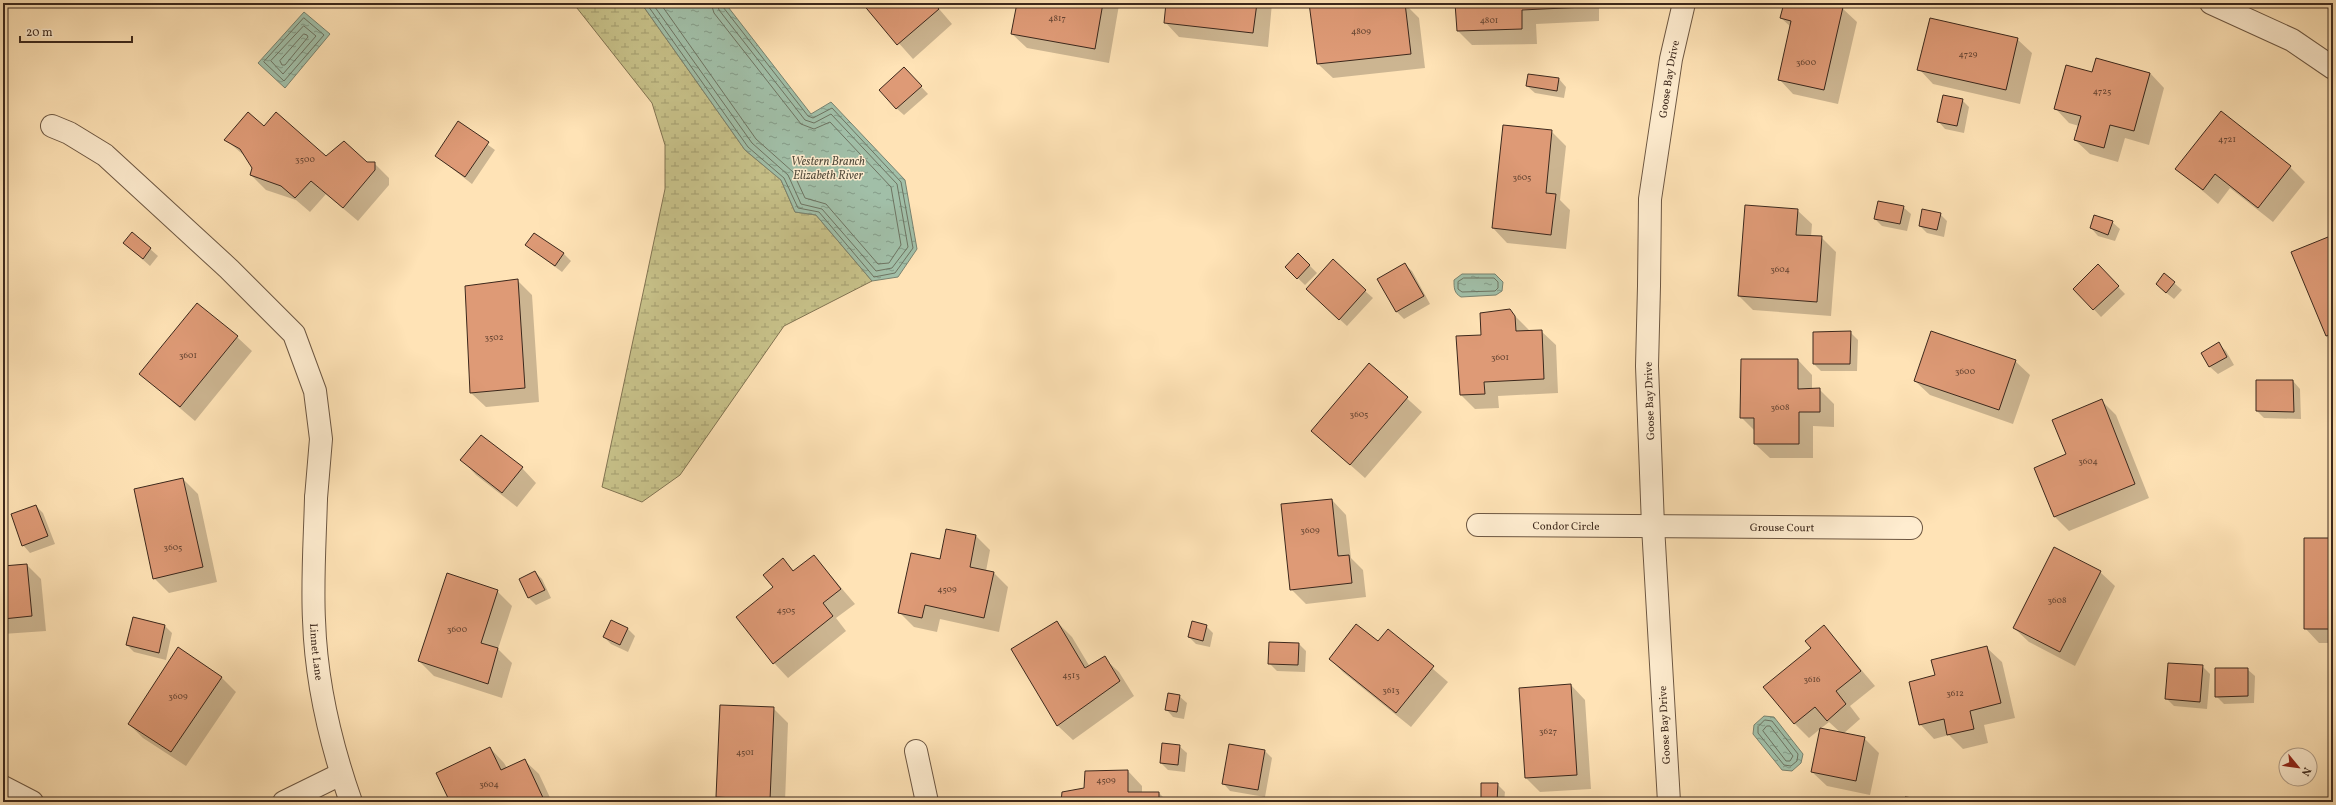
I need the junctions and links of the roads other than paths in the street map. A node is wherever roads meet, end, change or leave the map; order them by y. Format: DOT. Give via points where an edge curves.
graph roads {
  1 [pos="1684,3"];
  2 [pos="2211,3"];
  3 [pos="2333,68"];
  4 [pos="52,126"];
  5 [pos="1478,525"];
  6 [pos="1653,526"];
  7 [pos="1911,528"];
  8 [pos="916,751"];
  9 [pos="341,774"];
  10 [pos="3,787"];
  11 [pos="32,802"];
  12 [pos="284,802"];
  13 [pos="351,802"];
  14 [pos="927,802"];
  15 [pos="1668,802"];
  1 -- 6 [label="street, Goose Bay Drive" via="1671,59 1650,199 1647,366"];
  2 -- 3 [label="street" via="2292,40"];
  4 -- 9 [label="street, Linnet Lane" via="69,133 105,155 229,269 294,334 300,345 315,391 321,438 316,498 314,621 324,701"];
  5 -- 6 [label="street, Condor Circle"];
  6 -- 7 [label="street, Grouse Court"];
  6 -- 15 [label="street, Goose Bay Drive"];
  8 -- 14 [label="street"];
  9 -- 12 [label="street"];
  9 -- 13 [label="street, Linnet Lane"];
  10 -- 11 [label="street"];
}
